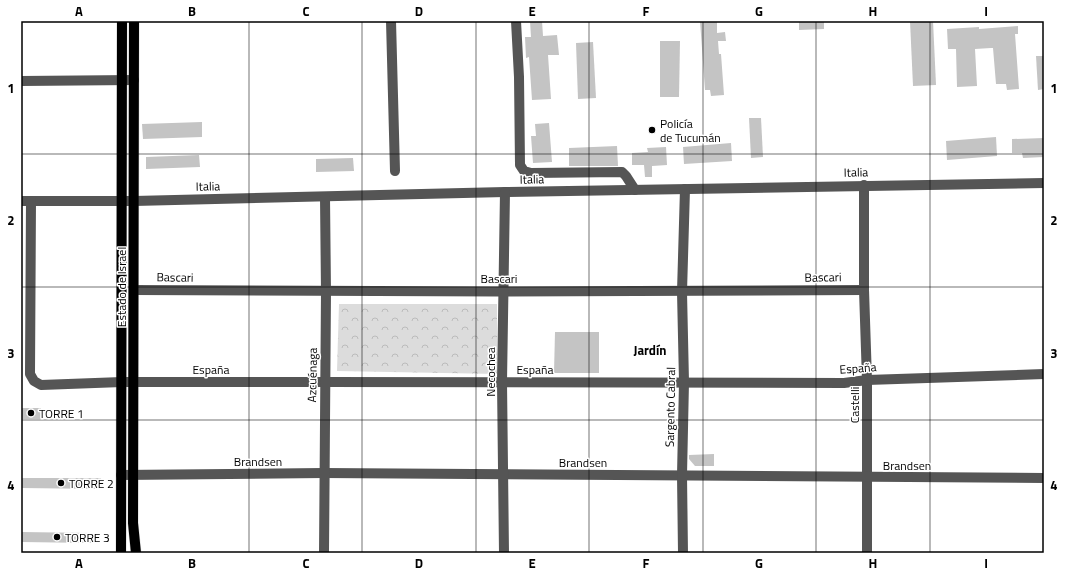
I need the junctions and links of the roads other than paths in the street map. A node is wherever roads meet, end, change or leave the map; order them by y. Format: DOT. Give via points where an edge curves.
graph roads {
  1 [pos="122,21"];
  2 [pos="134,21"];
  3 [pos="391,21"];
  4 [pos="516,21"];
  5 [pos="122,80"];
  6 [pos="134,80"];
  7 [pos="21,81"];
  8 [pos="395,171"];
  9 [pos="1044,183"];
  10 [pos="864,185"];
  11 [pos="685,189"];
  12 [pos="635,190"];
  13 [pos="505,192"];
  14 [pos="325,197"];
  15 [pos="123,200"];
  16 [pos="134,200"];
  17 [pos="26,201"];
  18 [pos="134,290"];
  19 [pos="864,290"];
  20 [pos="504,291"];
  21 [pos="326,292"];
  22 [pos="682,292"];
  23 [pos="1044,374"];
  24 [pos="867,380"];
  25 [pos="122,382"];
  26 [pos="133,382"];
  27 [pos="325,382"];
  28 [pos="502,382"];
  29 [pos="684,382"];
  30 [pos="324,473"];
  31 [pos="133,474"];
  32 [pos="121,475"];
  33 [pos="504,475"];
  34 [pos="682,475"];
  35 [pos="866,478"];
  36 [pos="1044,478"];
  37 [pos="133,523"];
  38 [pos="121,551"];
  39 [pos="136,553"];
  40 [pos="143,553"];
  41 [pos="324,553"];
  42 [pos="504,553"];
  43 [pos="683,553"];
  44 [pos="867,553"];
  1 -- 5 [label="main road, Estado de Israel"];
  2 -- 6 [label="main road, Estado de Israel"];
  3 -- 8 [label="street"];
  4 -- 12 [label="street" via="520,165 524,171 622,172"];
  5 -- 6 [label="street"];
  5 -- 7 [label="street"];
  5 -- 15 [label="main road, Estado de Israel"];
  6 -- 16 [label="main road, Estado de Israel"];
  9 -- 10 [label="street, Italia"];
  10 -- 11 [label="street, Italia"];
  10 -- 19 [label="street, Castelli"];
  11 -- 12 [label="street, Italia"];
  11 -- 22 [label="street, Sargento Cabral"];
  12 -- 13 [label="street, Italia"];
  13 -- 14 [label="street, Italia"];
  13 -- 20 [label="street, Necochea"];
  14 -- 16 [label="street, Italia"];
  14 -- 21 [label="street, Azcuénaga"];
  15 -- 16 [label="street, Italia"];
  15 -- 17 [label="street, Italia"];
  15 -- 25 [label="main road, Estado de Israel"];
  16 -- 18 [label="main road, Estado de Israel"];
  17 -- 25 [label="street, España" via="30,374 41,385"];
  18 -- 21 [label="street, Bascari"];
  18 -- 26 [label="main road, Estado de Israel"];
  19 -- 22 [label="street, Bascari"];
  19 -- 24 [label="street, Castelli"];
  20 -- 21 [label="street, Bascari"];
  20 -- 22 [label="street, Bascari"];
  20 -- 28 [label="street, Necochea"];
  21 -- 27 [label="street, Azcuénaga"];
  22 -- 29 [label="street, Sargento Cabral"];
  23 -- 24 [label="street, España"];
  24 -- 29 [label="street, España" via="844,383"];
  24 -- 35 [label="street, Castelli"];
  25 -- 26 [label="street, España"];
  25 -- 32 [label="main road, Estado de Israel"];
  26 -- 27 [label="street, España"];
  26 -- 31 [label="main road, Estado de Israel"];
  27 -- 28 [label="street, España"];
  27 -- 30 [label="street, Azcuénaga"];
  28 -- 29 [label="street, España"];
  28 -- 33 [label="street, Necochea"];
  29 -- 34 [label="street, Sargento Cabral"];
  30 -- 31 [label="street, Brandsen"];
  30 -- 33 [label="street, Brandsen"];
  30 -- 41 [label="street, Azcuénaga"];
  31 -- 32 [label="street, Brandsen"];
  31 -- 37 [label="main road, Estado de Israel"];
  32 -- 38 [label="main road, Estado de Israel"];
  33 -- 34 [label="street, Brandsen"];
  33 -- 42 [label="street, Necochea"];
  34 -- 35 [label="street, Brandsen"];
  34 -- 43 [label="street, Sargento Cabral"];
  35 -- 36 [label="street, Brandsen"];
  35 -- 44 [label="street, Castelli"];
  37 -- 39 [label="main road, Estado de Israel"];
  37 -- 40 [label="main road"];
}
